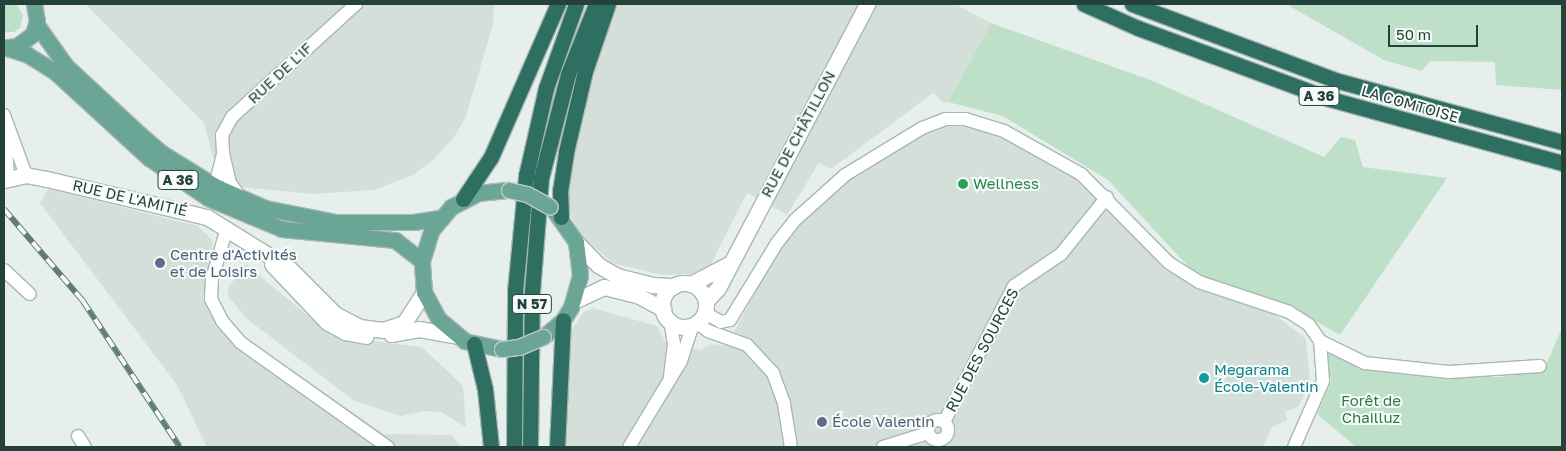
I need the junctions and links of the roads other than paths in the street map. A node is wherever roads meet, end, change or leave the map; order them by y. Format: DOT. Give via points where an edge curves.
graph roads {
  1 [pos="34,4"];
  2 [pos="356,4"];
  3 [pos="558,4"];
  4 [pos="576,4"];
  5 [pos="596,4"];
  6 [pos="608,4"];
  7 [pos="867,4"];
  8 [pos="1084,4"];
  9 [pos="1132,4"];
  10 [pos="37,25"];
  11 [pos="6,47"];
  12 [pos="4,116"];
  13 [pos="1562,142"];
  14 [pos="223,153"];
  15 [pos="1562,163"];
  16 [pos="26,176"];
  17 [pos="6,180"];
  18 [pos="215,186"];
  19 [pos="1107,197"];
  20 [pos="464,199"];
  21 [pos="241,206"];
  22 [pos="555,212"];
  23 [pos="440,218"];
  24 [pos="227,228"];
  25 [pos="250,241"];
  26 [pos="576,242"];
  27 [pos="422,261"];
  28 [pos="729,264"];
  29 [pos="4,270"];
  30 [pos="691,284"];
  31 [pos="674,286"];
  32 [pos="424,292"];
  33 [pos="30,294"];
  34 [pos="574,302"];
  35 [pos="667,315"];
  36 [pos="700,315"];
  37 [pos="563,320"];
  38 [pos="457,336"];
  39 [pos="1320,341"];
  40 [pos="474,344"];
  41 [pos="1540,366"];
  42 [pos="670,379"];
  43 [pos="388,447"];
  44 [pos="491,447"];
  45 [pos="514,447"];
  46 [pos="530,447"];
  47 [pos="557,447"];
  48 [pos="629,447"];
  49 [pos="791,447"];
  50 [pos="883,447"];
  51 [pos="1294,447"];
  1 -- 10 [label="main road, A 36"];
  2 -- 14 [label="street, RUE DE L'IF" via="232,117 222,135"];
  3 -- 20 [label="highway, N 57" via="491,157"];
  4 -- 45 [label="highway, N 57" via="546,88 526,176 516,281"];
  5 -- 46 [label="highway, N 57" via="568,74 541,178 532,292"];
  6 -- 22 [label="highway, N 57" via="582,80"];
  7 -- 28 [label="street, RUE DE CHÂTILLON"];
  8 -- 15 [label="highway, LA COMTOISE / A 36" via="1147,32 1330,99"];
  9 -- 13 [label="highway, LA COMTOISE / A 36" via="1335,80"];
  10 -- 11 [label="main road, A 36" via="26,42"];
  10 -- 18 [label="main road, A 36" via="66,66 135,130 160,152"];
  11 -- 21 [label="main road, A 36" via="28,54 54,71 172,176"];
  12 -- 16 [label="street"];
  12 -- 17 [label="street"];
  14 -- 18 [label="street"];
  14 -- 21 [label="street" via="230,182"];
  16 -- 17 [label="street, RUE DE L'AMITIÉ"];
  16 -- 24 [label="street, RUE DE L'AMITIÉ" via="183,209"];
  18 -- 21 [label="main road, A 36"];
  19 -- 36 [label="street" via="1081,174 1004,131 965,119 944,120 884,149 815,200 777,243 730,320 721,322"];
  19 -- 39 [label="street" via="1169,263 1199,282 1289,312 1309,325"];
  19 -- 50 [label="street, RUE DES SOURCES" via="1061,254 1014,286 944,422 948,429 943,438 935,439 928,433"];
  20 -- 22 [label="main road, N 57, bridge" via="486,192 510,190 527,194"];
  20 -- 23 [label="main road, N 57"];
  21 -- 23 [label="main road, A 36" via="335,222 414,222"];
  21 -- 27 [label="main road, A 36" via="282,228 395,240"];
  22 -- 26 [label="main road, N 57"];
  23 -- 27 [label="main road, N 57" via="431,231"];
  24 -- 25 [label="street, RUE DE L'AMITIÉ"];
  24 -- 43 [label="street" via="214,270 211,298 222,321 240,342"];
  25 -- 32 [label="street, RUE DE L'AMITIÉ" via="288,268 335,314 358,327 383,330 404,323"];
  25 -- 38 [label="street, RUE DE L'AMITIÉ" via="327,322 344,332 380,337 419,329"];
  26 -- 31 [label="street, N 57" via="598,264 616,276 652,286"];
  26 -- 34 [label="main road, N 57" via="580,275"];
  27 -- 32 [label="main road, N 57"];
  28 -- 30 [label="street"];
  28 -- 36 [label="street, RUE DE CHÂTILLON"];
  29 -- 33 [label="street"];
  30 -- 31 [label="street"];
  30 -- 36 [label="street" via="701,290"];
  31 -- 35 [label="street" via="665,295"];
  32 -- 38 [label="main road, N 57" via="438,318"];
  34 -- 35 [label="street, N 57" via="604,287 636,295"];
  34 -- 37 [label="main road, N 57"];
  35 -- 36 [label="street" via="681,327"];
  35 -- 42 [label="street" via="674,344"];
  36 -- 42 [label="street"];
  36 -- 49 [label="street" via="708,331 747,345 773,373 784,404"];
  37 -- 40 [label="main road, N 57, bridge" via="543,337 519,347 502,349"];
  37 -- 47 [label="highway, N 57"];
  38 -- 40 [label="main road, N 57"];
  39 -- 41 [label="street" via="1365,363 1449,372"];
  39 -- 51 [label="street" via="1323,381"];
  40 -- 44 [label="highway" via="485,389"];
  42 -- 48 [label="street"];
}
